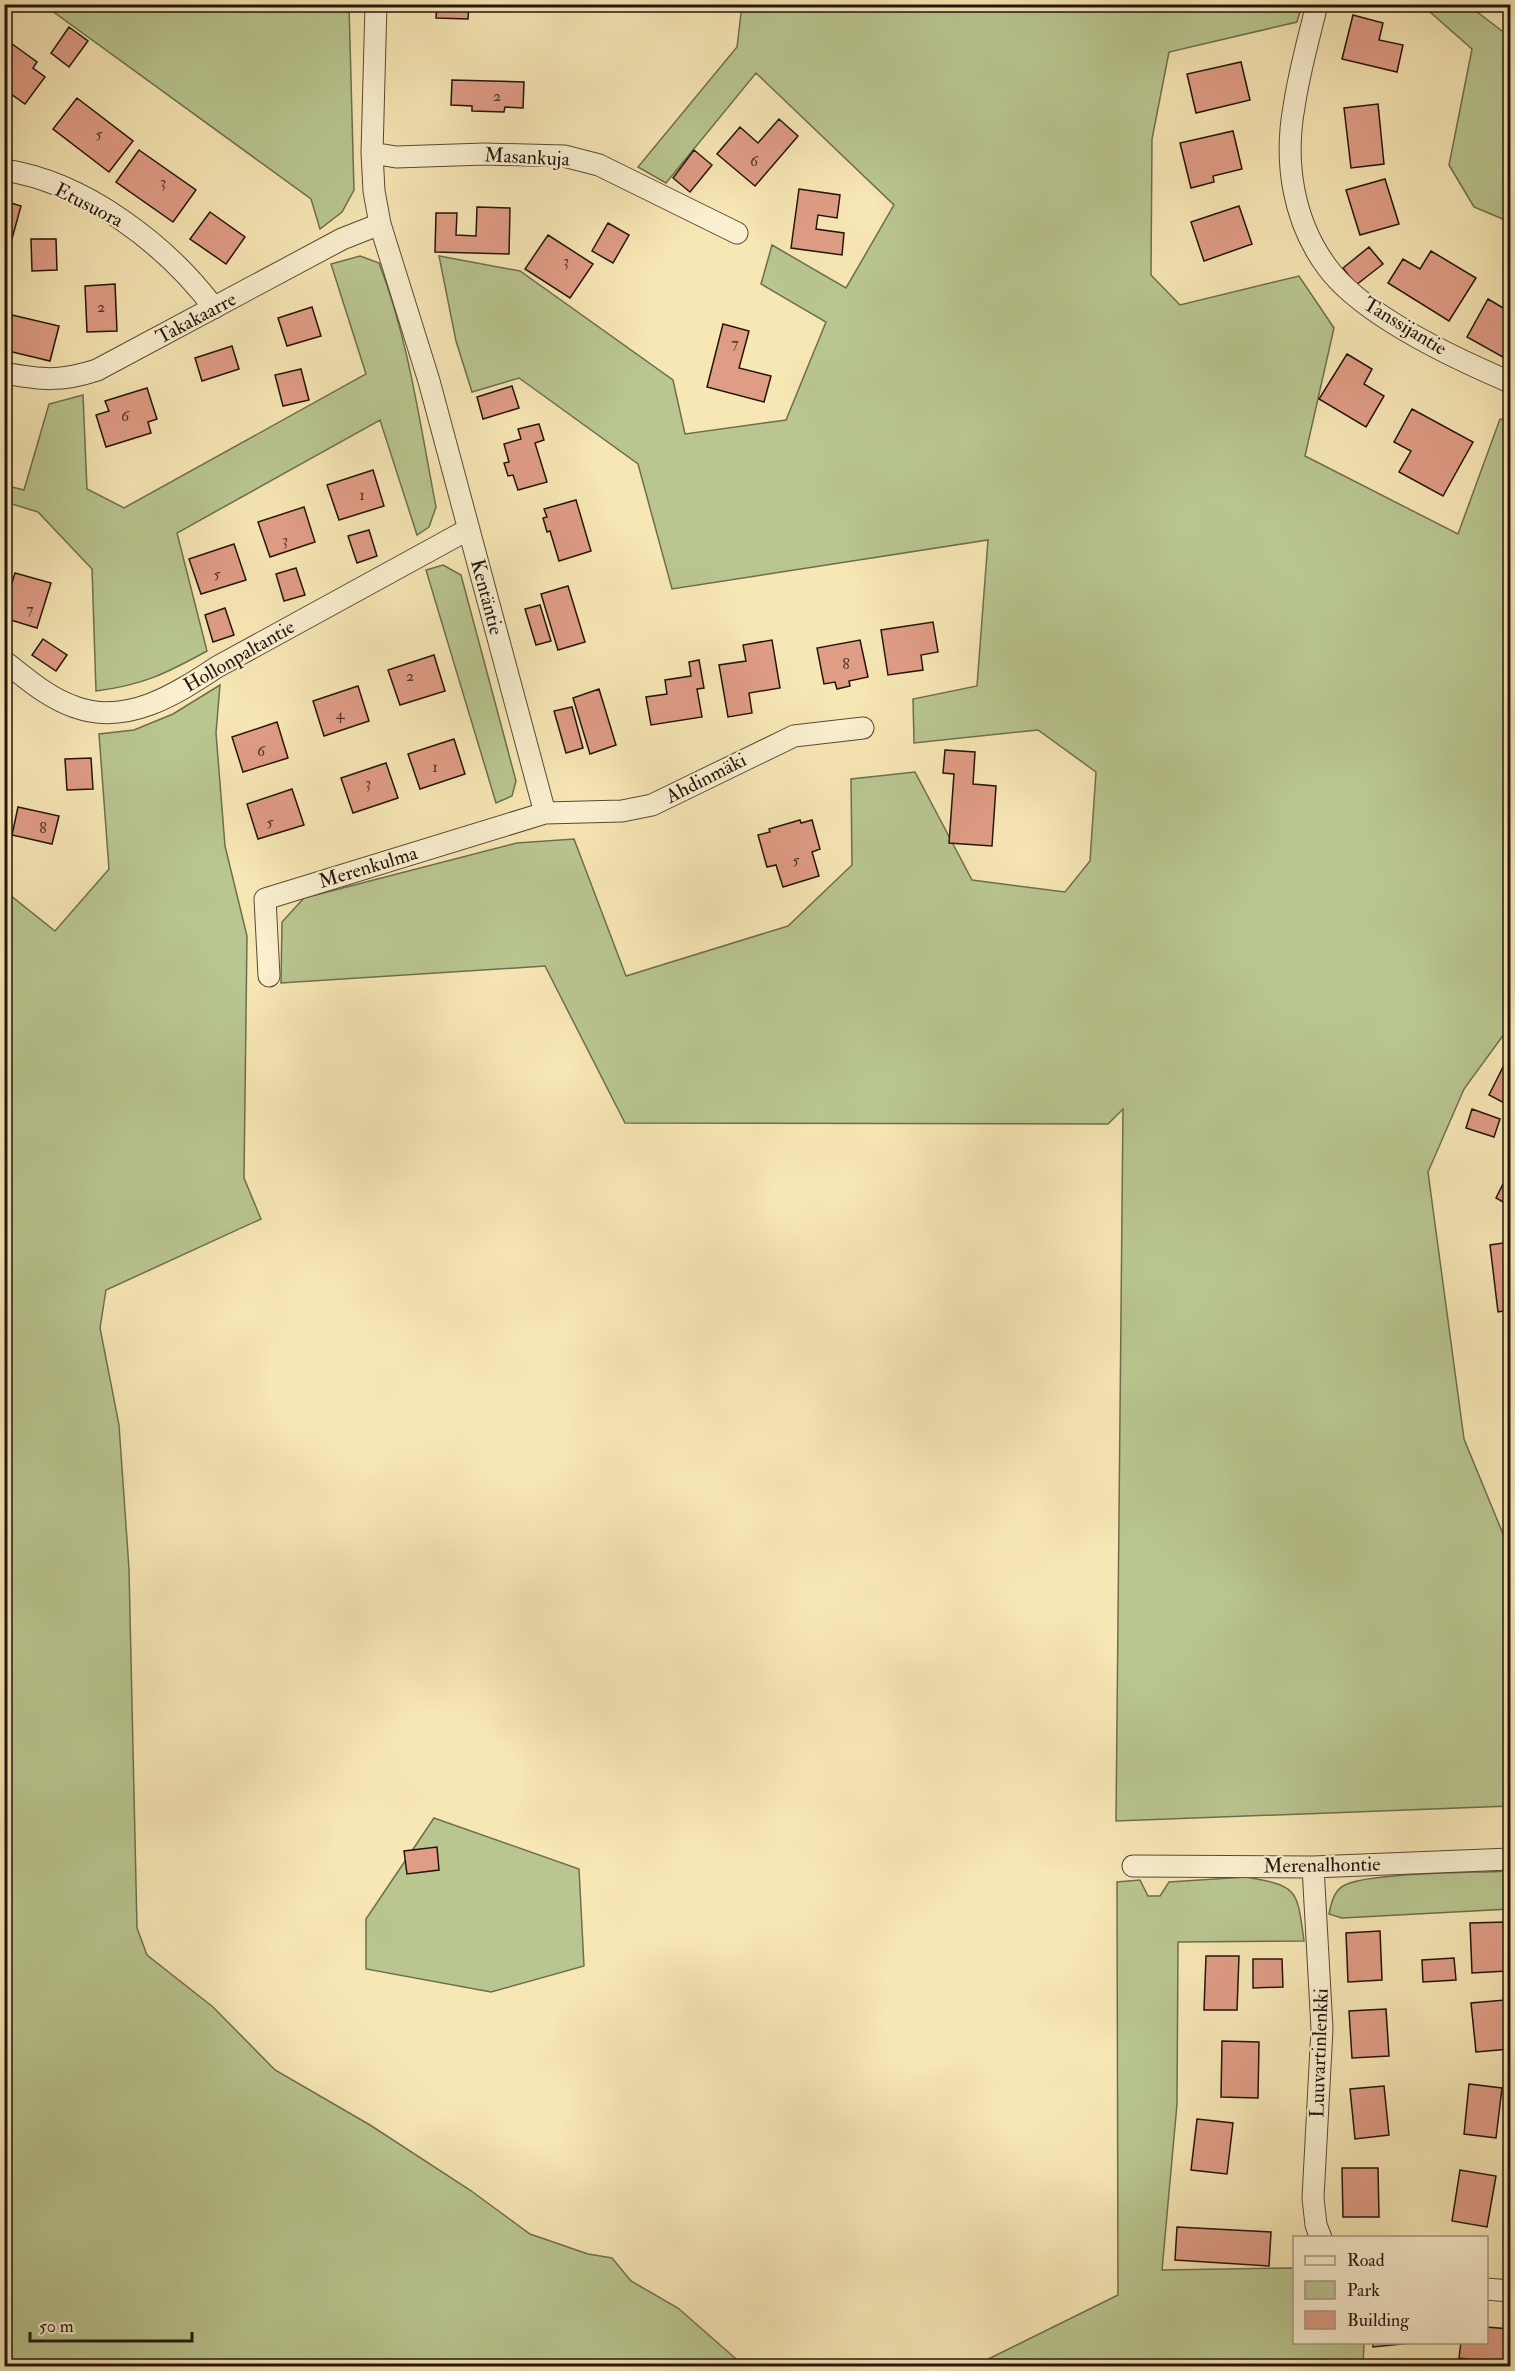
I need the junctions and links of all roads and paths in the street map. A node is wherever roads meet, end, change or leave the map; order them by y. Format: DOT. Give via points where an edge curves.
graph roads {
  1 [pos="376,4"];
  2 [pos="1317,4"];
  3 [pos="372,153"];
  4 [pos="4,170"];
  5 [pos="380,224"];
  6 [pos="737,232"];
  7 [pos="214,308"];
  8 [pos="4,373"];
  9 [pos="1510,382"];
  10 [pos="469,528"];
  11 [pos="4,661"];
  12 [pos="863,728"];
  13 [pos="545,813"];
  14 [pos="269,976"];
  15 [pos="1510,1858"];
  16 [pos="1133,1866"];
  17 [pos="1313,1867"];
  18 [pos="1320,2236"];
  19 [pos="1488,2289"];
  20 [pos="1510,2291"];
  1 -- 3 [label="street"];
  2 -- 9 [label="street, Tanssijantie" via="1293,108 1291,170 1296,205 1308,235 1327,268 1362,302 1416,335"];
  3 -- 5 [label="street"];
  3 -- 6 [label="street, Masankuja" via="396,157 564,156 599,165"];
  4 -- 7 [label="street, Etusuora" via="64,189 121,217 195,283"];
  5 -- 7 [label="street, Takakaarre" via="342,239"];
  5 -- 10 [label="street, Kentäntie"];
  7 -- 8 [label="street, Takakaarre" via="97,370 67,380 39,380"];
  10 -- 11 [label="street, Hollonpaltantie" via="217,667 179,692 126,712 75,708 42,690"];
  10 -- 13 [label="street, Kentäntie"];
  12 -- 13 [label="street, Ahdinmäki" via="794,736 652,805 622,811"];
  13 -- 14 [label="street, Merenkulma" via="265,898"];
  15 -- 17 [label="street, Merenalhontie"];
  16 -- 17 [label="street, Merenalhontie"];
  17 -- 18 [label="street, Luuvartinlenkki" via="1322,2029 1312,2198"];
  19 -- 20 [label="street"];
}
